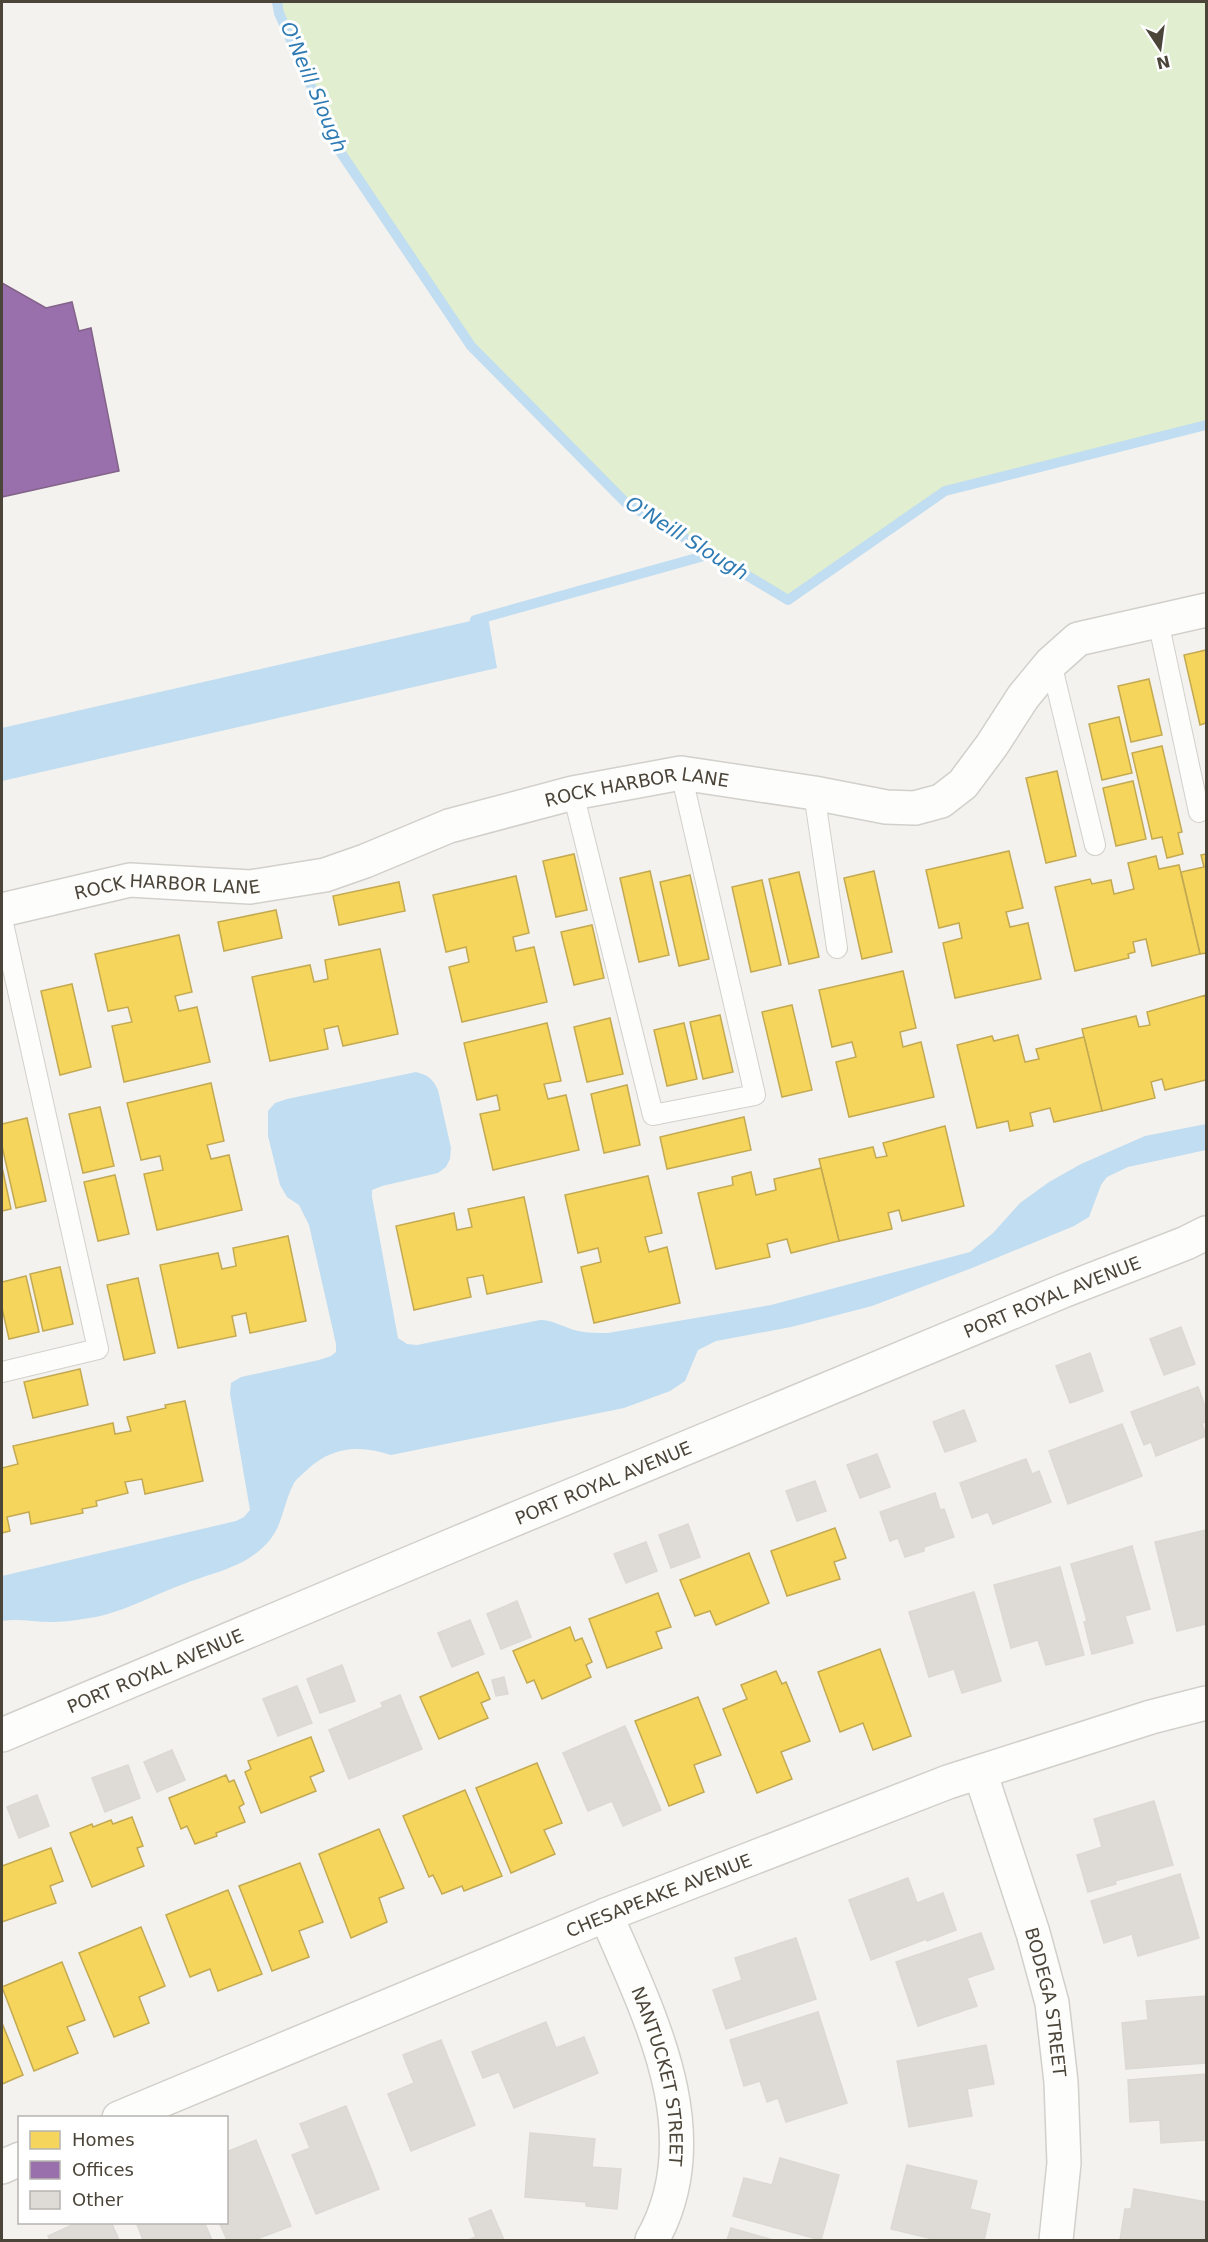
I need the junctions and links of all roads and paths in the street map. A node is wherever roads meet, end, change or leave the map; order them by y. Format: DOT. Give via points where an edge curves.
graph roads {
  1 [pos="1206,610"];
  2 [pos="1158,621"];
  3 [pos="1051,663"];
  4 [pos="681,773"];
  5 [pos="573,793"];
  6 [pos="814,793"];
  7 [pos="1199,812"];
  8 [pos="1095,845"];
  9 [pos="2,910"];
  10 [pos="2,919"];
  11 [pos="837,948"];
  12 [pos="1206,1233"];
  13 [pos="2,1372"];
  14 [pos="1206,1703"];
  15 [pos="2,1735"];
  16 [pos="980,1772"];
  17 [pos="606,1915"];
  18 [pos="124,2116"];
  19 [pos="18,2160"];
  20 [pos="2,2167"];
  21 [pos="651,2241"];
  22 [pos="1056,2241"];
  1 -- 2 [label="street, ROCK HARBOR LANE"];
  2 -- 3 [label="street, ROCK HARBOR LANE" via="1078,639"];
  2 -- 7 [label="lane"];
  3 -- 6 [label="street, ROCK HARBOR LANE" via="963,784 941,801 915,808 886,807"];
  3 -- 8 [label="lane"];
  4 -- 5 [label="street, ROCK HARBOR LANE"];
  4 -- 5 [label="lane" via="755,1095 653,1115"];
  4 -- 6 [label="street, ROCK HARBOR LANE"];
  5 -- 9 [label="street, ROCK HARBOR LANE" via="449,826 325,875 250,887 130,880"];
  6 -- 11 [label="lane"];
  10 -- 13 [label="lane" via="98,1349"];
  12 -- 15 [label="street, PORT ROYAL AVENUE"];
  14 -- 16 [label="street, CHESAPEAKE AVENUE"];
  16 -- 17 [label="street, CHESAPEAKE AVENUE"];
  16 -- 22 [label="street, BODEGA STREET" via="1052,2003 1061,2082 1064,2163"];
  17 -- 18 [label="street, CHESAPEAKE AVENUE"];
  17 -- 21 [label="street, NANTUCKET STREET" via="658,2038 677,2130 671,2194 662,2223"];
  19 -- 20 [label="street"];
}
